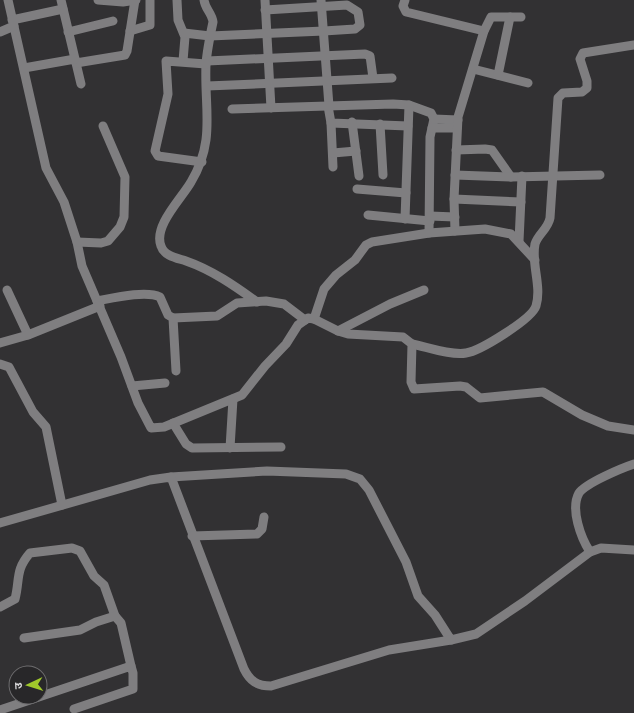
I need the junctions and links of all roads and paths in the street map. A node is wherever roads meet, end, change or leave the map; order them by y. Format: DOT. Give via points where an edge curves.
graph roads {
  1 [pos="98,0"];
  2 [pos="135,0"];
  3 [pos="150,0"];
  4 [pos="177,0"];
  5 [pos="204,0"];
  6 [pos="264,0"];
  7 [pos="405,0"];
  8 [pos="5,1"];
  9 [pos="123,1"];
  10 [pos="322,3"];
  11 [pos="62,4"];
  12 [pos="265,10"];
  13 [pos="510,17"];
  14 [pos="521,17"];
  15 [pos="113,21"];
  16 [pos="13,23"];
  17 [pos="130,30"];
  18 [pos="324,31"];
  19 [pos="484,31"];
  20 [pos="0,32"];
  21 [pos="68,32"];
  22 [pos="184,33"];
  23 [pos="267,34"];
  24 [pos="210,36"];
  25 [pos="634,45"];
  26 [pos="326,55"];
  27 [pos="268,57"];
  28 [pos="75,61"];
  29 [pos="182,62"];
  30 [pos="207,62"];
  31 [pos="24,68"];
  32 [pos="474,69"];
  33 [pos="498,76"];
  34 [pos="373,78"];
  35 [pos="392,78"];
  36 [pos="328,80"];
  37 [pos="270,83"];
  38 [pos="528,83"];
  39 [pos="81,84"];
  40 [pos="207,86"];
  41 [pos="409,105"];
  42 [pos="329,106"];
  43 [pos="271,108"];
  44 [pos="232,109"];
  45 [pos="352,122"];
  46 [pos="458,122"];
  47 [pos="331,123"];
  48 [pos="433,123"];
  49 [pos="380,124"];
  50 [pos="103,126"];
  51 [pos="408,126"];
  52 [pos="456,150"];
  53 [pos="356,151"];
  54 [pos="333,153"];
  55 [pos="202,162"];
  56 [pos="333,166"];
  57 [pos="383,175"];
  58 [pos="455,175"];
  59 [pos="600,175"];
  60 [pos="359,176"];
  61 [pos="511,176"];
  62 [pos="522,176"];
  63 [pos="552,176"];
  64 [pos="358,189"];
  65 [pos="406,193"];
  66 [pos="454,199"];
  67 [pos="521,202"];
  68 [pos="368,215"];
  69 [pos="455,217"];
  70 [pos="430,218"];
  71 [pos="405,219"];
  72 [pos="455,231"];
  73 [pos="429,233"];
  74 [pos="519,241"];
  75 [pos="77,242"];
  76 [pos="535,260"];
  77 [pos="7,290"];
  78 [pos="424,290"];
  79 [pos="257,302"];
  80 [pos="98,304"];
  81 [pos="172,318"];
  82 [pos="309,319"];
  83 [pos="338,331"];
  84 [pos="28,335"];
  85 [pos="0,343"];
  86 [pos="412,344"];
  87 [pos="0,364"];
  88 [pos="176,371"];
  89 [pos="165,383"];
  90 [pos="132,386"];
  91 [pos="233,399"];
  92 [pos="173,423"];
  93 [pos="634,430"];
  94 [pos="281,447"];
  95 [pos="230,448"];
  96 [pos="634,464"];
  97 [pos="171,477"];
  98 [pos="62,505"];
  99 [pos="264,517"];
  100 [pos="0,523"];
  101 [pos="192,536"];
  102 [pos="634,550"];
  103 [pos="590,552"];
  104 [pos="0,607"];
  105 [pos="115,616"];
  106 [pos="24,638"];
  107 [pos="451,640"];
  108 [pos="131,666"];
  109 [pos="74,709"];
  110 [pos="0,710"];
  1 -- 9 [label="street"];
  2 -- 9 [label="street"];
  2 -- 17 [label="street"];
  3 -- 17 [label="street" via="150,25"];
  4 -- 22 [label="street" via="178,20"];
  5 -- 24 [label="street" via="206,9 213,19"];
  6 -- 12 [label="street"];
  7 -- 19 [label="street" via="403,6 406,12"];
  8 -- 16 [label="street"];
  10 -- 12 [label="street"];
  10 -- 18 [label="street"];
  10 -- 18 [label="street" via="353,7 358,12 360,22 356,29"];
  11 -- 16 [label="street"];
  11 -- 21 [label="street"];
  12 -- 23 [label="street"];
  13 -- 14 [label="street"];
  13 -- 19 [label="street" via="490,17"];
  13 -- 33 [label="street"];
  15 -- 21 [label="street"];
  16 -- 20 [label="street"];
  16 -- 31 [label="street"];
  17 -- 28 [label="street" via="125,55"];
  18 -- 23 [label="street"];
  18 -- 26 [label="street"];
  19 -- 32 [label="street"];
  21 -- 28 [label="street"];
  22 -- 24 [label="street"];
  22 -- 29 [label="street"];
  23 -- 24 [label="street"];
  23 -- 27 [label="street"];
  24 -- 30 [label="street"];
  25 -- 63 [label="street" via="583,53 580,59 588,86 585,91 567,92 558,98"];
  26 -- 27 [label="street"];
  26 -- 34 [label="street" via="368,54"];
  26 -- 36 [label="street"];
  27 -- 30 [label="street"];
  27 -- 37 [label="street"];
  28 -- 31 [label="street"];
  28 -- 39 [label="street"];
  29 -- 30 [label="street"];
  29 -- 55 [label="street" via="166,61 168,94 155,151 158,156"];
  30 -- 40 [label="street"];
  31 -- 75 [label="street" via="46,168 64,202"];
  32 -- 33 [label="street"];
  32 -- 46 [label="street"];
  33 -- 38 [label="street"];
  34 -- 35 [label="street"];
  34 -- 36 [label="street"];
  36 -- 37 [label="street"];
  36 -- 42 [label="street"];
  37 -- 40 [label="street"];
  37 -- 43 [label="street"];
  40 -- 55 [label="street" via="208,128"];
  41 -- 42 [label="street"];
  41 -- 48 [label="street" via="431,113"];
  41 -- 51 [label="street"];
  42 -- 43 [label="street"];
  42 -- 47 [label="street"];
  43 -- 44 [label="street"];
  45 -- 47 [label="street"];
  45 -- 49 [label="street"];
  45 -- 53 [label="street"];
  46 -- 48 [label="street"];
  46 -- 52 [label="street"];
  47 -- 54 [label="street"];
  48 -- 70 [label="street"];
  49 -- 51 [label="street"];
  49 -- 57 [label="street"];
  50 -- 75 [label="street" via="125,177 124,217 120,228 108,241"];
  51 -- 65 [label="street"];
  52 -- 58 [label="street"];
  52 -- 61 [label="street" via="492,150"];
  53 -- 54 [label="street"];
  53 -- 60 [label="street"];
  54 -- 56 [label="street"];
  55 -- 79 [label="street" via="191,184 163,225 160,246 164,253 218,276"];
  58 -- 61 [label="street"];
  58 -- 66 [label="street"];
  59 -- 63 [label="street"];
  61 -- 62 [label="street"];
  62 -- 63 [label="street"];
  62 -- 67 [label="street"];
  63 -- 76 [label="street" via="550,222 537,240"];
  64 -- 65 [label="street"];
  65 -- 71 [label="street"];
  66 -- 67 [label="street"];
  66 -- 69 [label="street"];
  67 -- 74 [label="street"];
  68 -- 71 [label="street"];
  69 -- 70 [label="street"];
  69 -- 72 [label="street"];
  70 -- 71 [label="street"];
  70 -- 73 [label="street"];
  72 -- 73 [label="street"];
  72 -- 74 [label="street" via="485,229 506,232"];
  73 -- 82 [label="street" via="377,240 366,245 355,260 336,275 324,289"];
  74 -- 76 [label="street"];
  75 -- 80 [label="street" via="82,266"];
  76 -- 86 [label="street" via="536,305 521,324 467,353"];
  77 -- 84 [label="street"];
  78 -- 83 [label="street"];
  79 -- 81 [label="street" via="237,303 217,316"];
  79 -- 82 [label="street" via="279,302"];
  80 -- 81 [label="street" via="126,296 158,296"];
  80 -- 84 [label="street"];
  80 -- 90 [label="street"];
  81 -- 88 [label="street"];
  82 -- 83 [label="street"];
  82 -- 91 [label="street" via="298,325 286,344 246,391"];
  83 -- 86 [label="street" via="403,337"];
  84 -- 85 [label="street"];
  86 -- 93 [label="street" via="411,382 414,389 460,386 466,387 480,398 543,392 582,415 608,426"];
  87 -- 98 [label="street" via="9,367 33,412 46,427"];
  89 -- 90 [label="street"];
  90 -- 92 [label="street" via="151,428"];
  91 -- 92 [label="street"];
  91 -- 95 [label="street"];
  92 -- 95 [label="street" via="189,447"];
  94 -- 95 [label="street"];
  96 -- 103 [label="street" via="583,488 578,496 578,524 583,541"];
  97 -- 98 [label="street" via="150,480"];
  97 -- 101 [label="street"];
  97 -- 107 [label="street" via="268,471 346,474 360,479 369,490 406,562 418,596 435,615"];
  98 -- 100 [label="street"];
  99 -- 101 [label="street" via="262,529 257,534"];
  101 -- 107 [label="street" via="244,669 252,681 261,686 271,686 389,650"];
  102 -- 103 [label="street" via="606,548"];
  103 -- 107 [label="street" via="476,634"];
  104 -- 105 [label="street" via="16,599 17,578 24,560 30,553 72,548 80,551 94,576 104,585"];
  105 -- 106 [label="street" via="80,630"];
  105 -- 108 [label="street" via="121,623"];
  108 -- 109 [label="street" via="134,686 132,689"];
  108 -- 110 [label="street"];
}
